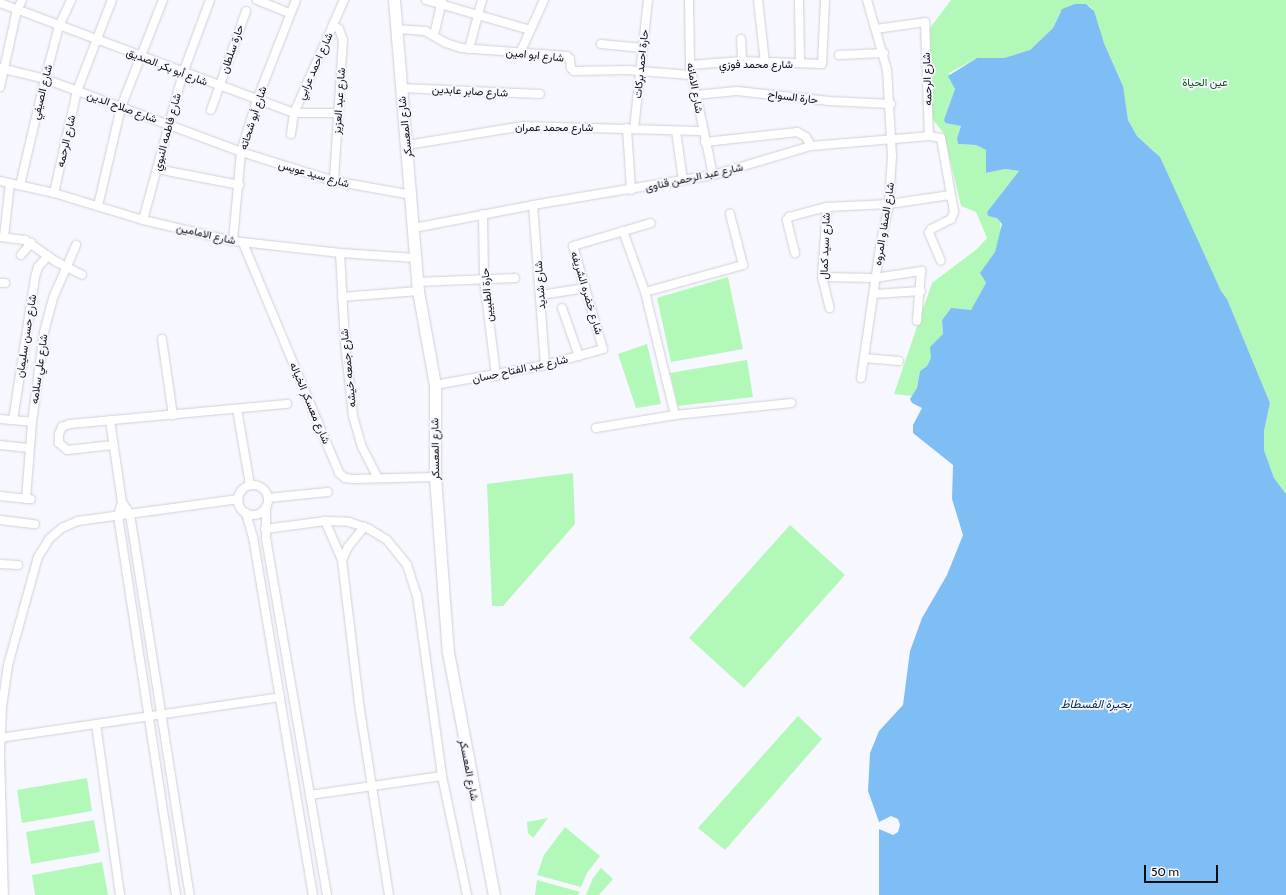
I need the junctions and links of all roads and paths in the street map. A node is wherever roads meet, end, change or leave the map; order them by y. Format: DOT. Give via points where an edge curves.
graph roads {
  1 [pos="22,0"];
  2 [pos="70,0"];
  3 [pos="112,0"];
  4 [pos="163,0"];
  5 [pos="210,0"];
  6 [pos="257,0"];
  7 [pos="296,0"];
  8 [pos="344,0"];
  9 [pos="394,0"];
  10 [pos="426,0"];
  11 [pos="482,0"];
  12 [pos="544,0"];
  13 [pos="648,0"];
  14 [pos="689,0"];
  15 [pos="758,0"];
  16 [pos="799,0"];
  17 [pos="825,0"];
  18 [pos="867,0"];
  19 [pos="441,2"];
  20 [pos="0,3"];
  21 [pos="17,10"];
  22 [pos="246,11"];
  23 [pos="290,13"];
  24 [pos="477,14"];
  25 [pos="332,25"];
  26 [pos="59,26"];
  27 [pos="396,29"];
  28 [pos="876,29"];
  29 [pos="530,30"];
  30 [pos="434,35"];
  31 [pos="741,39"];
  32 [pos="95,40"];
  33 [pos="601,44"];
  34 [pos="643,48"];
  35 [pos="469,49"];
  36 [pos="520,53"];
  37 [pos="884,53"];
  38 [pos="839,55"];
  39 [pos="141,57"];
  40 [pos="742,62"];
  41 [pos="765,62"];
  42 [pos="800,64"];
  43 [pos="690,65"];
  44 [pos="2,68"];
  45 [pos="640,71"];
  46 [pos="183,73"];
  47 [pos="691,75"];
  48 [pos="45,79"];
  49 [pos="0,87"];
  50 [pos="219,87"];
  51 [pos="401,88"];
  52 [pos="77,91"];
  53 [pos="540,94"];
  54 [pos="695,95"];
  55 [pos="257,100"];
  56 [pos="891,104"];
  57 [pos="121,107"];
  58 [pos="211,110"];
  59 [pos="294,113"];
  60 [pos="338,113"];
  61 [pos="169,125"];
  62 [pos="630,129"];
  63 [pos="676,131"];
  64 [pos="702,131"];
  65 [pos="291,134"];
  66 [pos="929,136"];
  67 [pos="891,138"];
  68 [pos="705,142"];
  69 [pos="407,145"];
  70 [pos="811,146"];
  71 [pos="241,152"];
  72 [pos="157,169"];
  73 [pos="713,175"];
  74 [pos="0,181"];
  75 [pos="334,181"];
  76 [pos="682,181"];
  77 [pos="10,183"];
  78 [pos="20,185"];
  79 [pos="239,185"];
  80 [pos="631,190"];
  81 [pos="54,193"];
  82 [pos="412,195"];
  83 [pos="950,195"];
  84 [pos="889,204"];
  85 [pos="533,205"];
  86 [pos="98,206"];
  87 [pos="827,207"];
  88 [pos="483,214"];
  89 [pos="730,214"];
  90 [pos="143,220"];
  91 [pos="651,223"];
  92 [pos="414,228"];
  93 [pos="623,231"];
  94 [pos="2,237"];
  95 [pos="233,241"];
  96 [pos="243,242"];
  97 [pos="31,243"];
  98 [pos="76,245"];
  99 [pos="340,253"];
  100 [pos="795,253"];
  101 [pos="21,255"];
  102 [pos="48,256"];
  103 [pos="416,258"];
  104 [pos="941,261"];
  105 [pos="66,267"];
  106 [pos="82,275"];
  107 [pos="822,277"];
  108 [pos="515,278"];
  109 [pos="875,278"];
  110 [pos="484,279"];
  111 [pos="418,286"];
  112 [pos="585,288"];
  113 [pos="921,291"];
  114 [pos="645,292"];
  115 [pos="874,294"];
  116 [pos="540,295"];
  117 [pos="342,297"];
  118 [pos="562,308"];
  119 [pos="830,308"];
  120 [pos="917,321"];
  121 [pos="162,339"];
  122 [pos="604,348"];
  123 [pos="579,356"];
  124 [pos="864,358"];
  125 [pos="899,361"];
  126 [pos="545,365"];
  127 [pos="496,376"];
  128 [pos="861,378"];
  129 [pos="435,385"];
  130 [pos="791,403"];
  131 [pos="287,404"];
  132 [pos="237,409"];
  133 [pos="173,415"];
  134 [pos="675,415"];
  135 [pos="0,419"];
  136 [pos="13,420"];
  137 [pos="110,420"];
  138 [pos="32,422"];
  139 [pos="596,428"];
  140 [pos="0,445"];
  141 [pos="113,445"];
  142 [pos="30,448"];
  143 [pos="436,477"];
  144 [pos="377,478"];
  145 [pos="250,485"];
  146 [pos="328,492"];
  147 [pos="0,496"];
  148 [pos="268,498"];
  149 [pos="238,499"];
  150 [pos="122,502"];
  151 [pos="266,507"];
  152 [pos="246,513"];
  153 [pos="130,514"];
  154 [pos="118,516"];
  155 [pos="0,520"];
  156 [pos="325,521"];
  157 [pos="35,524"];
  158 [pos="364,527"];
  159 [pos="265,529"];
  160 [pos="342,560"];
  161 [pos="0,564"];
  162 [pos="18,565"];
  163 [pos="280,697"];
  164 [pos="161,715"];
  165 [pos="148,716"];
  166 [pos="96,724"];
  167 [pos="0,738"];
  168 [pos="0,753"];
  169 [pos="442,776"];
  170 [pos="371,786"];
  171 [pos="296,790"];
  172 [pos="310,795"];
  173 [pos="298,804"];
  174 [pos="4,895"];
  175 [pos="120,895"];
  176 [pos="176,895"];
  177 [pos="190,895"];
  178 [pos="313,895"];
  179 [pos="327,895"];
  180 [pos="390,895"];
  181 [pos="466,895"];
  182 [pos="494,895"];
  1 -- 21 [label="street"];
  2 -- 26 [label="street, شارع الصيفي"];
  3 -- 32 [label="street, شارع الرحمه"];
  4 -- 39 [label="street"];
  5 -- 46 [label="street, شارع فاطمه النبوي"];
  6 -- 23 [label="street"];
  7 -- 23 [label="street, شارع أبو شحاته"];
  8 -- 25 [label="street, شارع احمد عرابي"];
  9 -- 27 [label="street, شارع المعسكر"];
  10 -- 19 [label="street"];
  11 -- 24 [label="street"];
  12 -- 29 [label="street"];
  13 -- 34 [label="street, حارة احمد بركات"];
  14 -- 43 [label="street, شارع الامانه"];
  15 -- 41 [label="street"];
  16 -- 42 [label="street"];
  17 -- 42 [label="street, شارع محمد فوزي" via="822,64"];
  18 -- 28 [label="street, شارع الصفا و المروه"];
  19 -- 24 [label="street"];
  19 -- 30 [label="street"];
  20 -- 21 [label="street, شارع أبو بكر الصديق"];
  21 -- 26 [label="street, شارع أبو بكر الصديق"];
  21 -- 44 [label="street"];
  22 -- 50 [label="street, حارة سلطان"];
  23 -- 55 [label="street, شارع أبو شحاته"];
  24 -- 29 [label="street"];
  24 -- 35 [label="street"];
  25 -- 59 [label="street, شارع احمد عرابي"];
  25 -- 60 [label="street, شارع عبد العزيز" via="339,28 343,40"];
  26 -- 32 [label="street, شارع أبو بكر الصديق"];
  26 -- 48 [label="street, شارع الصيفي"];
  27 -- 30 [label="street, شارع ابو امين" via="425,31"];
  27 -- 51 [label="street, شارع المعسكر"];
  28 -- 37 [label="street, شارع الصفا و المروه"];
  28 -- 66 [label="street, شارع الرحمه" via="925,22"];
  29 -- 36 [label="street"];
  30 -- 35 [label="street, شارع ابو امين" via="446,43"];
  31 -- 40 [label="street"];
  32 -- 39 [label="street, شارع أبو بكر الصديق"];
  32 -- 52 [label="street, شارع الرحمه"];
  33 -- 34 [label="street"];
  34 -- 45 [label="street, حارة احمد بركات"];
  35 -- 36 [label="street, شارع ابو امين"];
  36 -- 45 [label="street, شارع ابو امين" via="567,56 574,71"];
  37 -- 38 [label="street"];
  37 -- 56 [label="street, شارع الصفا و المروه"];
  39 -- 46 [label="street, شارع أبو بكر الصديق"];
  39 -- 57 [label="street"];
  40 -- 41 [label="street, شارع محمد فوزي"];
  40 -- 43 [label="street, شارع محمد فوزي"];
  41 -- 42 [label="street, شارع محمد فوزي"];
  43 -- 47 [label="street, شارع الامانه"];
  44 -- 48 [label="street, شارع صلاح الدين"];
  44 -- 49 [label="street"];
  45 -- 47 [label="street, شارع ابو امين"];
  45 -- 62 [label="street, حارة احمد بركات"];
  46 -- 50 [label="street, شارع أبو بكر الصديق"];
  46 -- 61 [label="street, شارع فاطمه النبوي"];
  47 -- 54 [label="street, شارع الامانه"];
  48 -- 52 [label="street, شارع صلاح الدين"];
  48 -- 78 [label="street, شارع الصيفي"];
  50 -- 55 [label="street, شارع أبو بكر الصديق"];
  50 -- 58 [label="street, حارة سلطان"];
  51 -- 53 [label="street, شارع صابر عابدين"];
  51 -- 69 [label="street, شارع المعسكر"];
  52 -- 57 [label="street, شارع صلاح الدين"];
  52 -- 81 [label="street, شارع الرحمه"];
  54 -- 56 [label="street, حارة السواح" via="737,91 829,101"];
  54 -- 64 [label="street, شارع الامانه"];
  55 -- 59 [label="street, شارع أبو بكر الصديق"];
  55 -- 71 [label="street, شارع أبو شحاته"];
  56 -- 67 [label="street, شارع الصفا و المروه"];
  57 -- 61 [label="street, شارع صلاح الدين"];
  57 -- 86 [label="street"];
  59 -- 60 [label="street, شارع أبو بكر الصديق"];
  59 -- 65 [label="street, شارع احمد عرابي"];
  60 -- 75 [label="street, شارع عبد العزيز"];
  61 -- 71 [label="street, شارع صلاح الدين"];
  61 -- 72 [label="street, شارع فاطمه النبوي"];
  62 -- 63 [label="street, شارع محمد عمران"];
  62 -- 69 [label="street, شارع محمد عمران" via="523,126"];
  62 -- 80 [label="street, حارة احمد بركات"];
  63 -- 64 [label="street, شارع محمد عمران"];
  63 -- 76 [label="street"];
  64 -- 68 [label="street, شارع الامانه"];
  66 -- 67 [label="street, شارع عبد الرحمن قناوى"];
  66 -- 83 [label="street" via="941,138"];
  67 -- 70 [label="street, شارع عبد الرحمن قناوى"];
  67 -- 84 [label="street, شارع الصفا و المروه"];
  68 -- 70 [label="street" via="796,132 806,137"];
  68 -- 73 [label="street, شارع الامانه"];
  69 -- 82 [label="street, شارع المعسكر"];
  70 -- 73 [label="street, شارع عبد الرحمن قناوى"];
  71 -- 75 [label="street, شارع سيد عويس"];
  71 -- 79 [label="street, شارع أبو شحاته"];
  72 -- 79 [label="street"];
  72 -- 90 [label="street, شارع فاطمه النبوي"];
  73 -- 76 [label="street, شارع عبد الرحمن قناوى"];
  74 -- 77 [label="street, شارع الامامين"];
  75 -- 82 [label="street, شارع سيد عويس"];
  76 -- 80 [label="street, شارع عبد الرحمن قناوى"];
  77 -- 78 [label="street, شارع الامامين"];
  77 -- 94 [label="street"];
  78 -- 81 [label="street, شارع الامامين"];
  79 -- 95 [label="street, شارع أبو شحاته"];
  80 -- 85 [label="street, شارع عبد الرحمن قناوى"];
  81 -- 86 [label="street, شارع الامامين"];
  82 -- 92 [label="street, شارع المعسكر"];
  83 -- 84 [label="street"];
  83 -- 104 [label="street" via="953,218 931,229 929,233"];
  84 -- 87 [label="street"];
  84 -- 109 [label="street, شارع الصفا و المروه"];
  85 -- 88 [label="street, شارع عبد الرحمن قناوى"];
  85 -- 116 [label="street, شارع شديد"];
  86 -- 90 [label="street, شارع الامامين"];
  87 -- 100 [label="street" via="787,218"];
  87 -- 107 [label="street, شارع سيد كمال"];
  88 -- 92 [label="street, شارع عبد الرحمن قناوى"];
  88 -- 110 [label="street, حارة الطبيين"];
  89 -- 114 [label="street" via="743,265"];
  90 -- 95 [label="street, شارع الامامين"];
  91 -- 93 [label="street, شارع خضره الشريفه"];
  92 -- 103 [label="street, شارع المعسكر"];
  93 -- 112 [label="street, شارع خضره الشريفه" via="573,246"];
  93 -- 114 [label="street"];
  94 -- 97 [label="street" via="20,238"];
  95 -- 96 [label="street, شارع الامامين"];
  96 -- 99 [label="street, شارع الامامين"];
  96 -- 144 [label="street, شارع معسكر الخياله" via="340,473 345,478"];
  97 -- 101 [label="street"];
  97 -- 102 [label="street"];
  98 -- 105 [label="street, شارع علي سلامه"];
  99 -- 103 [label="street, شارع الامامين"];
  99 -- 117 [label="street, شارع جمعه خيشه"];
  102 -- 105 [label="street"];
  102 -- 136 [label="street, شارع حسن سليمان" via="38,267 35,278"];
  103 -- 111 [label="street, شارع المعسكر"];
  105 -- 106 [label="street"];
  105 -- 138 [label="street, شارع علي سلامه" via="53,298 44,332"];
  107 -- 109 [label="street"];
  107 -- 119 [label="street, شارع سيد كمال"];
  108 -- 110 [label="street"];
  109 -- 113 [label="street" via="921,271"];
  109 -- 115 [label="street, شارع الصفا و المروه"];
  110 -- 111 [label="street"];
  110 -- 127 [label="street, حارة الطبيين"];
  111 -- 117 [label="street"];
  111 -- 129 [label="street, شارع المعسكر"];
  112 -- 116 [label="street"];
  112 -- 122 [label="street, شارع خضره الشريفه"];
  113 -- 115 [label="street"];
  113 -- 120 [label="street"];
  114 -- 134 [label="street"];
  115 -- 124 [label="street, شارع الصفا و المروه"];
  116 -- 126 [label="street, شارع شديد"];
  117 -- 144 [label="street, شارع جمعه خيشه" via="352,416 362,447"];
  118 -- 123 [label="street"];
  121 -- 133 [label="street"];
  122 -- 123 [label="street, شارع عبد الفتاح حسان"];
  123 -- 126 [label="street, شارع عبد الفتاح حسان"];
  124 -- 125 [label="street"];
  124 -- 128 [label="street, شارع الصفا و المروه"];
  126 -- 127 [label="street, شارع عبد الفتاح حسان"];
  127 -- 129 [label="street, شارع عبد الفتاح حسان"];
  129 -- 143 [label="street, شارع المعسكر"];
  130 -- 134 [label="street"];
  131 -- 132 [label="street"];
  132 -- 133 [label="street"];
  132 -- 145 [label="street"];
  133 -- 137 [label="street"];
  134 -- 139 [label="street"];
  135 -- 136 [label="street"];
  136 -- 138 [label="street"];
  137 -- 141 [label="street"];
  137 -- 141 [label="street" via="66,425 60,430 59,443 71,450"];
  138 -- 142 [label="street, شارع علي سلامه"];
  140 -- 142 [label="street"];
  141 -- 150 [label="street"];
  142 -- 147 [label="street, شارع علي سلامه" via="28,499"];
  143 -- 144 [label="street, شارع معسكر الخياله"];
  143 -- 182 [label="street, شارع المعسكر" via="448,652"];
  145 -- 148 [label="street" via="260,487"];
  145 -- 149 [label="street" via="241,492"];
  146 -- 148 [label="street"];
  148 -- 151 [label="street"];
  149 -- 152 [label="street" via="240,507"];
  149 -- 153 [label="street"];
  150 -- 153 [label="street"];
  150 -- 154 [label="street"];
  151 -- 152 [label="street" via="254,515"];
  151 -- 159 [label="street"];
  152 -- 163 [label="street" via="253,537"];
  153 -- 154 [label="street"];
  153 -- 164 [label="street"];
  154 -- 165 [label="street"];
  154 -- 167 [label="street" via="70,524 55,532 41,550 8,665"];
  155 -- 157 [label="street"];
  156 -- 158 [label="street" via="349,522"];
  156 -- 159 [label="street"];
  156 -- 160 [label="street"];
  158 -- 160 [label="street"];
  158 -- 169 [label="street" via="378,534 395,548 407,565 415,584"];
  159 -- 172 [label="street"];
  160 -- 170 [label="street"];
  161 -- 162 [label="street"];
  163 -- 164 [label="street"];
  163 -- 171 [label="street"];
  164 -- 165 [label="street"];
  164 -- 177 [label="street"];
  165 -- 166 [label="street"];
  165 -- 176 [label="street"];
  166 -- 167 [label="street"];
  166 -- 175 [label="street"];
  167 -- 168 [label="street"];
  168 -- 174 [label="street"];
  169 -- 170 [label="street"];
  169 -- 181 [label="street"];
  170 -- 172 [label="street"];
  170 -- 180 [label="street"];
  171 -- 172 [label="street"];
  171 -- 173 [label="street"];
  172 -- 173 [label="street"];
  172 -- 179 [label="street"];
  173 -- 178 [label="street"];
}
